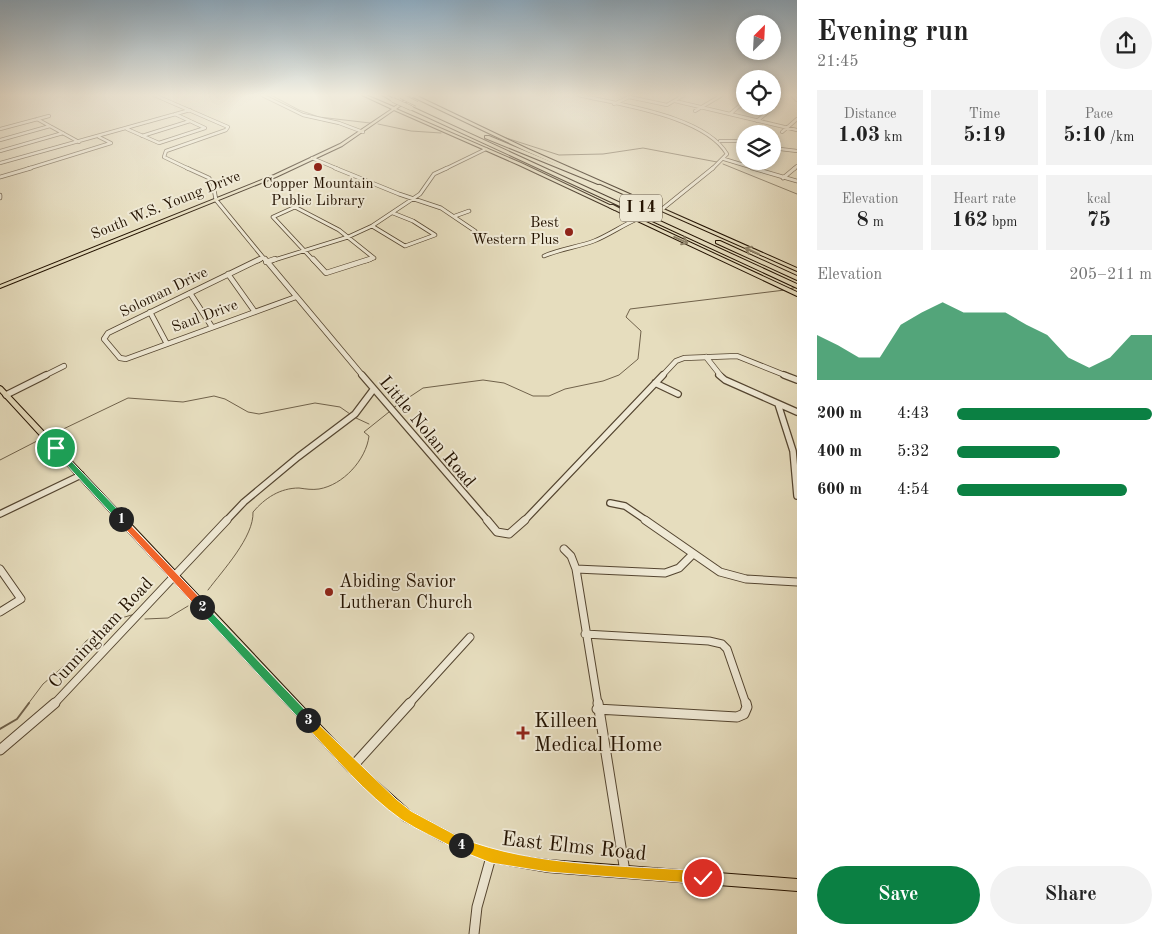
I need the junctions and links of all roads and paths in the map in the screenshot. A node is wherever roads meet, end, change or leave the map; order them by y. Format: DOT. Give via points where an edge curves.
graph roads {
  1 [pos="43,139"];
  2 [pos="73,139"];
  3 [pos="93,139"];
  4 [pos="102,139"];
  5 [pos="148,139"];
  6 [pos="173,139"];
  7 [pos="203,139"];
  8 [pos="353,139"];
  9 [pos="468,139"];
  10 [pos="473,139"];
  11 [pos="489,139"];
  12 [pos="489,139"];
  13 [pos="506,139"];
  14 [pos="715,139"];
  15 [pos="720,141"];
  16 [pos="736,141"];
  17 [pos="79,142"];
  18 [pos="487,146"];
  19 [pos="781,149"];
  20 [pos="0,151"];
  21 [pos="797,151"];
  22 [pos="0,156"];
  23 [pos="312,158"];
  24 [pos="724,159"];
  25 [pos="7,161"];
  26 [pos="0,163"];
  27 [pos="797,166"];
  28 [pos="0,171"];
  29 [pos="6,175"];
  30 [pos="0,176"];
  31 [pos="783,178"];
  32 [pos="797,181"];
  33 [pos="600,182"];
  34 [pos="414,199"];
  35 [pos="216,200"];
  36 [pos="661,210"];
  37 [pos="470,211"];
  38 [pos="393,213"];
  39 [pos="455,216"];
  40 [pos="637,219"];
  41 [pos="372,226"];
  42 [pos="475,231"];
  43 [pos="348,238"];
  44 [pos="305,250"];
  45 [pos="544,256"];
  46 [pos="265,260"];
  47 [pos="797,270"];
  48 [pos="228,274"];
  49 [pos="797,278"];
  50 [pos="797,286"];
  51 [pos="0,287"];
  52 [pos="190,293"];
  53 [pos="797,294"];
  54 [pos="296,297"];
  55 [pos="150,312"];
  56 [pos="254,312"];
  57 [pos="212,327"];
  58 [pos="167,344"];
  59 [pos="706,357"];
  60 [pos="122,360"];
  61 [pos="64,366"];
  62 [pos="797,380"];
  63 [pos="655,383"];
  64 [pos="373,390"];
  65 [pos="3,391"];
  66 [pos="678,394"];
  67 [pos="778,404"];
  68 [pos="797,412"];
  69 [pos="81,475"];
  70 [pos="797,496"];
  71 [pos="610,503"];
  72 [pos="0,514"];
  73 [pos="564,549"];
  74 [pos="693,554"];
  75 [pos="0,569"];
  76 [pos="576,569"];
  77 [pos="174,577"];
  78 [pos="797,582"];
  79 [pos="0,612"];
  80 [pos="585,634"];
  81 [pos="470,637"];
  82 [pos="597,709"];
  83 [pos="0,750"];
  84 [pos="352,767"];
  85 [pos="491,857"];
  86 [pos="625,873"];
  87 [pos="797,885"];
  88 [pos="474,934"];
  1 -- 20 [label="street"];
  2 -- 17 [label="street"];
  3 -- 17 [label="street"];
  4 -- 29 [label="street" via="111,144"];
  5 -- 6 [label="street" via="159,143"];
  7 -- 35 [label="street, Little Nolan Road" via="172,148 164,157 209,178"];
  8 -- 23 [label="main road, South W.S. Young Drive"];
  9 -- 18 [label="main road"];
  10 -- 18 [label="highway, I 14"];
  11 -- 33 [label="highway"];
  12 -- 49 [label="highway, I 14"];
  13 -- 33 [label="main road"];
  14 -- 15 [label="street"];
  15 -- 16 [label="street"];
  15 -- 24 [label="street" via="727,150"];
  17 -- 25 [label="street"];
  18 -- 34 [label="street, Soloman Drive" via="434,174"];
  18 -- 40 [label="highway"];
  18 -- 50 [label="highway, I 14"];
  19 -- 21 [label="street"];
  22 -- 25 [label="street"];
  23 -- 34 [label="street"];
  23 -- 35 [label="main road, South W.S. Young Drive"];
  24 -- 31 [label="street"];
  24 -- 36 [label="street"];
  25 -- 26 [label="street"];
  27 -- 31 [label="street"];
  28 -- 29 [label="street"];
  29 -- 30 [label="street"];
  31 -- 32 [label="street"];
  33 -- 36 [label="main road"];
  34 -- 38 [label="street, Soloman Drive"];
  34 -- 39 [label="street"];
  35 -- 46 [label="street, Little Nolan Road"];
  35 -- 51 [label="main road, South W.S. Young Drive"];
  47 -- 36 [label="main road, one-way"];
  37 -- 39 [label="street"];
  38 -- 41 [label="street, Soloman Drive"];
  38 -- 41 [label="street" via="434,235 405,246"];
  39 -- 42 [label="street"];
  40 -- 45 [label="street" via="595,241"];
  40 -- 53 [label="main road, one-way"];
  41 -- 43 [label="street, Soloman Drive"];
  43 -- 44 [label="street, Soloman Drive"];
  43 -- 44 [label="street" via="374,258 326,273"];
  43 -- 44 [label="street" via="294,207 273,217"];
  44 -- 46 [label="street, Soloman Drive"];
  46 -- 48 [label="street, Soloman Drive"];
  46 -- 54 [label="street, Little Nolan Road"];
  48 -- 52 [label="street, Soloman Drive"];
  48 -- 56 [label="street"];
  52 -- 55 [label="street, Soloman Drive"];
  52 -- 57 [label="street"];
  54 -- 56 [label="street, Saul Drive"];
  54 -- 64 [label="street, Little Nolan Road"];
  55 -- 58 [label="street"];
  55 -- 60 [label="street, Soloman Drive" via="104,336"];
  56 -- 57 [label="street, Saul Drive"];
  57 -- 58 [label="street, Saul Drive"];
  58 -- 60 [label="street, Saul Drive"];
  59 -- 62 [label="street, Little Nolan Road" via="741,357"];
  59 -- 63 [label="street, Little Nolan Road" via="676,361"];
  59 -- 67 [label="street" via="725,380"];
  61 -- 65 [label="street"];
  63 -- 64 [label="street, Little Nolan Road" via="518,528 504,535 493,530"];
  63 -- 66 [label="street"];
  64 -- 77 [label="street, Cunningham Road" via="354,414 244,502"];
  65 -- 69 [label="main road, East Elms Road"];
  67 -- 68 [label="street"];
  67 -- 70 [label="street" via="793,451"];
  69 -- 72 [label="street"];
  69 -- 77 [label="main road, East Elms Road"];
  71 -- 74 [label="street" via="625,506"];
  73 -- 76 [label="street"];
  74 -- 76 [label="street" via="679,568 665,573"];
  74 -- 78 [label="street" via="732,577"];
  75 -- 79 [label="street" via="20,598"];
  76 -- 80 [label="street"];
  77 -- 83 [label="street, Cunningham Road" via="59,700"];
  77 -- 84 [label="main road, East Elms Road"];
  80 -- 82 [label="street"];
  80 -- 82 [label="street" via="722,644 729,653 746,707 744,714 737,717"];
  81 -- 84 [label="street"];
  82 -- 86 [label="street"];
  84 -- 85 [label="main road, East Elms Road" via="407,816 446,838"];
  85 -- 86 [label="main road, East Elms Road"];
  85 -- 88 [label="street" via="477,907"];
  86 -- 87 [label="main road, East Elms Road"];
}
